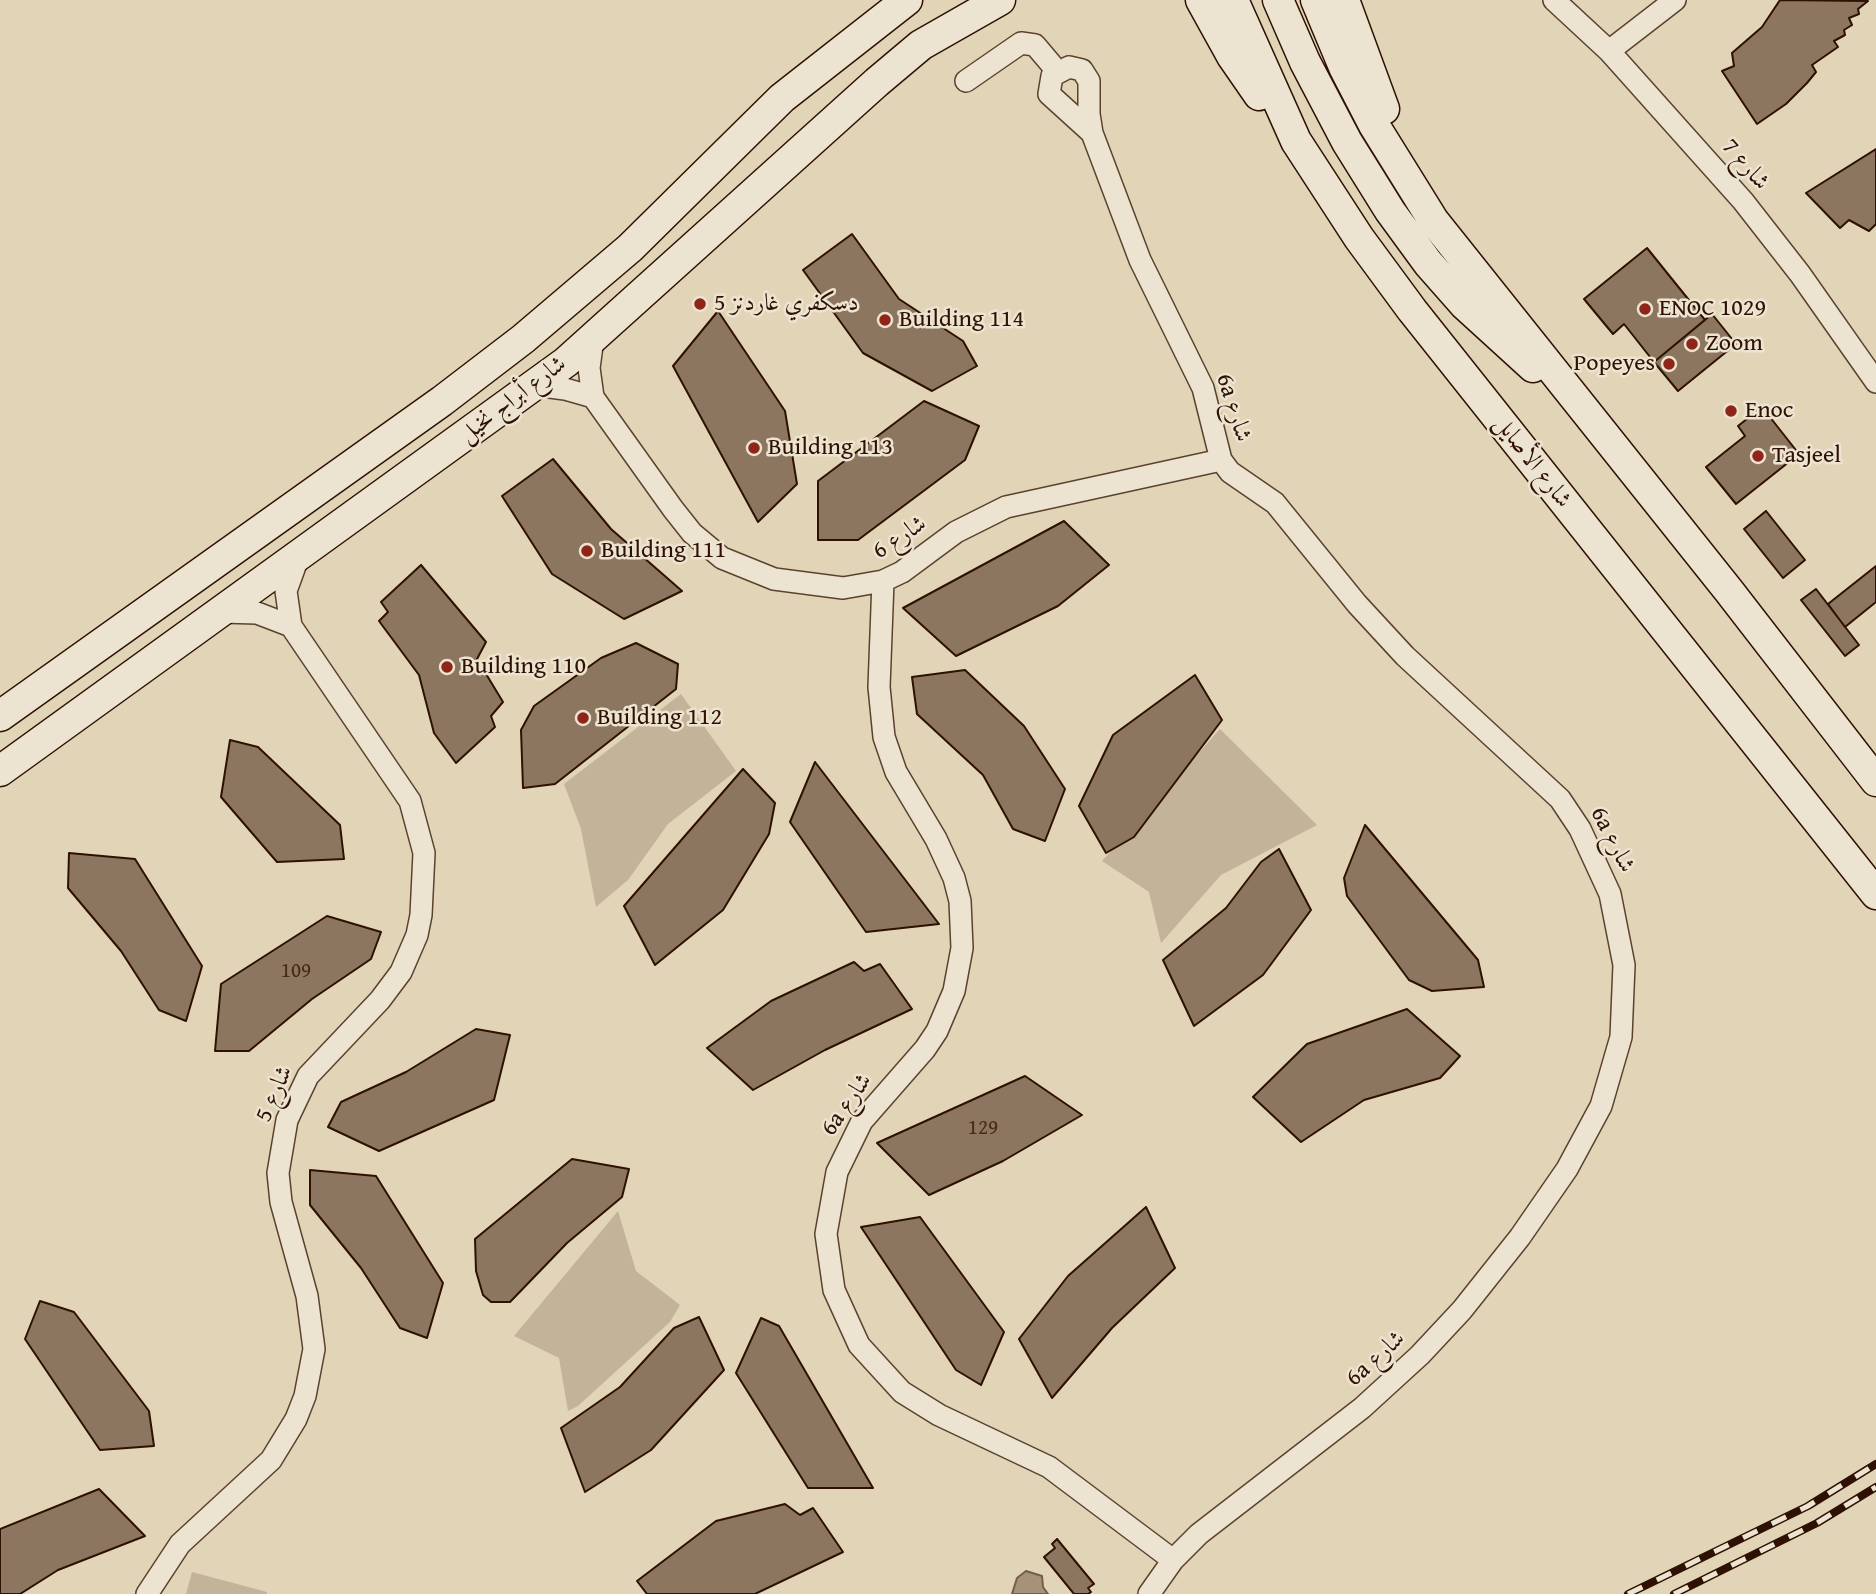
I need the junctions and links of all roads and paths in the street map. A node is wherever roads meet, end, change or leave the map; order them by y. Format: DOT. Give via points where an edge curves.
graph roads {
  1 [pos="907,0"];
  2 [pos="973,0"];
  3 [pos="999,0"];
  4 [pos="1201,0"];
  5 [pos="1233,0"];
  6 [pos="1278,0"];
  7 [pos="1316,0"];
  8 [pos="1344,0"];
  9 [pos="1554,0"];
  10 [pos="1675,0"];
  11 [pos="921,46"];
  12 [pos="1609,51"];
  13 [pos="1057,71"];
  14 [pos="966,81"];
  15 [pos="1092,133"];
  16 [pos="1296,141"];
  17 [pos="1413,189"];
  18 [pos="593,338"];
  19 [pos="1876,382"];
  20 [pos="535,385"];
  21 [pos="593,397"];
  22 [pos="1585,410"];
  23 [pos="1221,460"];
  24 [pos="298,558"];
  25 [pos="883,581"];
  26 [pos="221,612"];
  27 [pos="291,626"];
  28 [pos="0,716"];
  29 [pos="0,771"];
  30 [pos="1876,781"];
  31 [pos="1876,894"];
  32 [pos="1173,1560"];
  33 [pos="147,1594"];
  34 [pos="1149,1594"];
  1 -- 28 [label="main road, شارع أبراج نخيل" via="772,107 630,248 523,339"];
  2 -- 11 [label="main road"];
  3 -- 11 [label="main road, شارع أبراج نخيل"];
  4 -- 16 [label="main road" via="1247,79"];
  5 -- 16 [label="main road, شارع الأصايل"];
  6 -- 22 [label="main road" via="1348,142 1428,263 1504,343"];
  7 -- 17 [label="main road" via="1362,102"];
  8 -- 17 [label="main road"];
  9 -- 12 [label="street, شارع 7"];
  10 -- 12 [label="street"];
  11 -- 18 [label="main road, شارع أبراج نخيل"];
  12 -- 19 [label="street, شارع 7" via="1743,201"];
  13 -- 14 [label="street" via="1035,45 1021,43"];
  13 -- 15 [label="street" via="1049,81 1049,94"];
  13 -- 15 [label="street" via="1069,66 1087,75"];
  15 -- 23 [label="street, 6a شارع" via="1140,260 1203,388"];
  16 -- 31 [label="main road, شارع الأصايل" via="1412,310"];
  17 -- 22 [label="main road" via="1454,248"];
  18 -- 20 [label="main road, شارع أبراج نخيل"];
  18 -- 21 [label="street" via="589,368"];
  20 -- 21 [label="street"];
  20 -- 24 [label="main road, شارع أبراج نخيل"];
  21 -- 25 [label="street, شارع 6" via="683,522 722,558 788,581 843,588"];
  22 -- 30 [label="main road"];
  23 -- 25 [label="street, شارع 6" via="1006,507"];
  23 -- 32 [label="street, 6a شارع" via="1230,472 1275,503 1405,656 1560,799 1586,839 1610,894 1624,965 1624,1001 1613,1072 1586,1139 1492,1274 1398,1377 1213,1522"];
  24 -- 26 [label="main road, شارع أبراج نخيل"];
  24 -- 27 [label="street, شارع 5" via="286,591"];
  25 -- 32 [label="street, 6a شارع" via="879,687 884,737 896,772 954,877 962,948 954,991 937,1031 862,1121 836,1172 826,1234 834,1290 859,1345 902,1392 1049,1468"];
  26 -- 27 [label="street" via="257,612"];
  26 -- 29 [label="main road, شارع أبراج نخيل"];
  27 -- 33 [label="street, شارع 5" via="410,800 424,853 421,915 401,972 308,1076 281,1144 281,1202 313,1324 310,1373 296,1419 271,1460 180,1544"];
  32 -- 34 [label="street, 6a شارع"];
}
